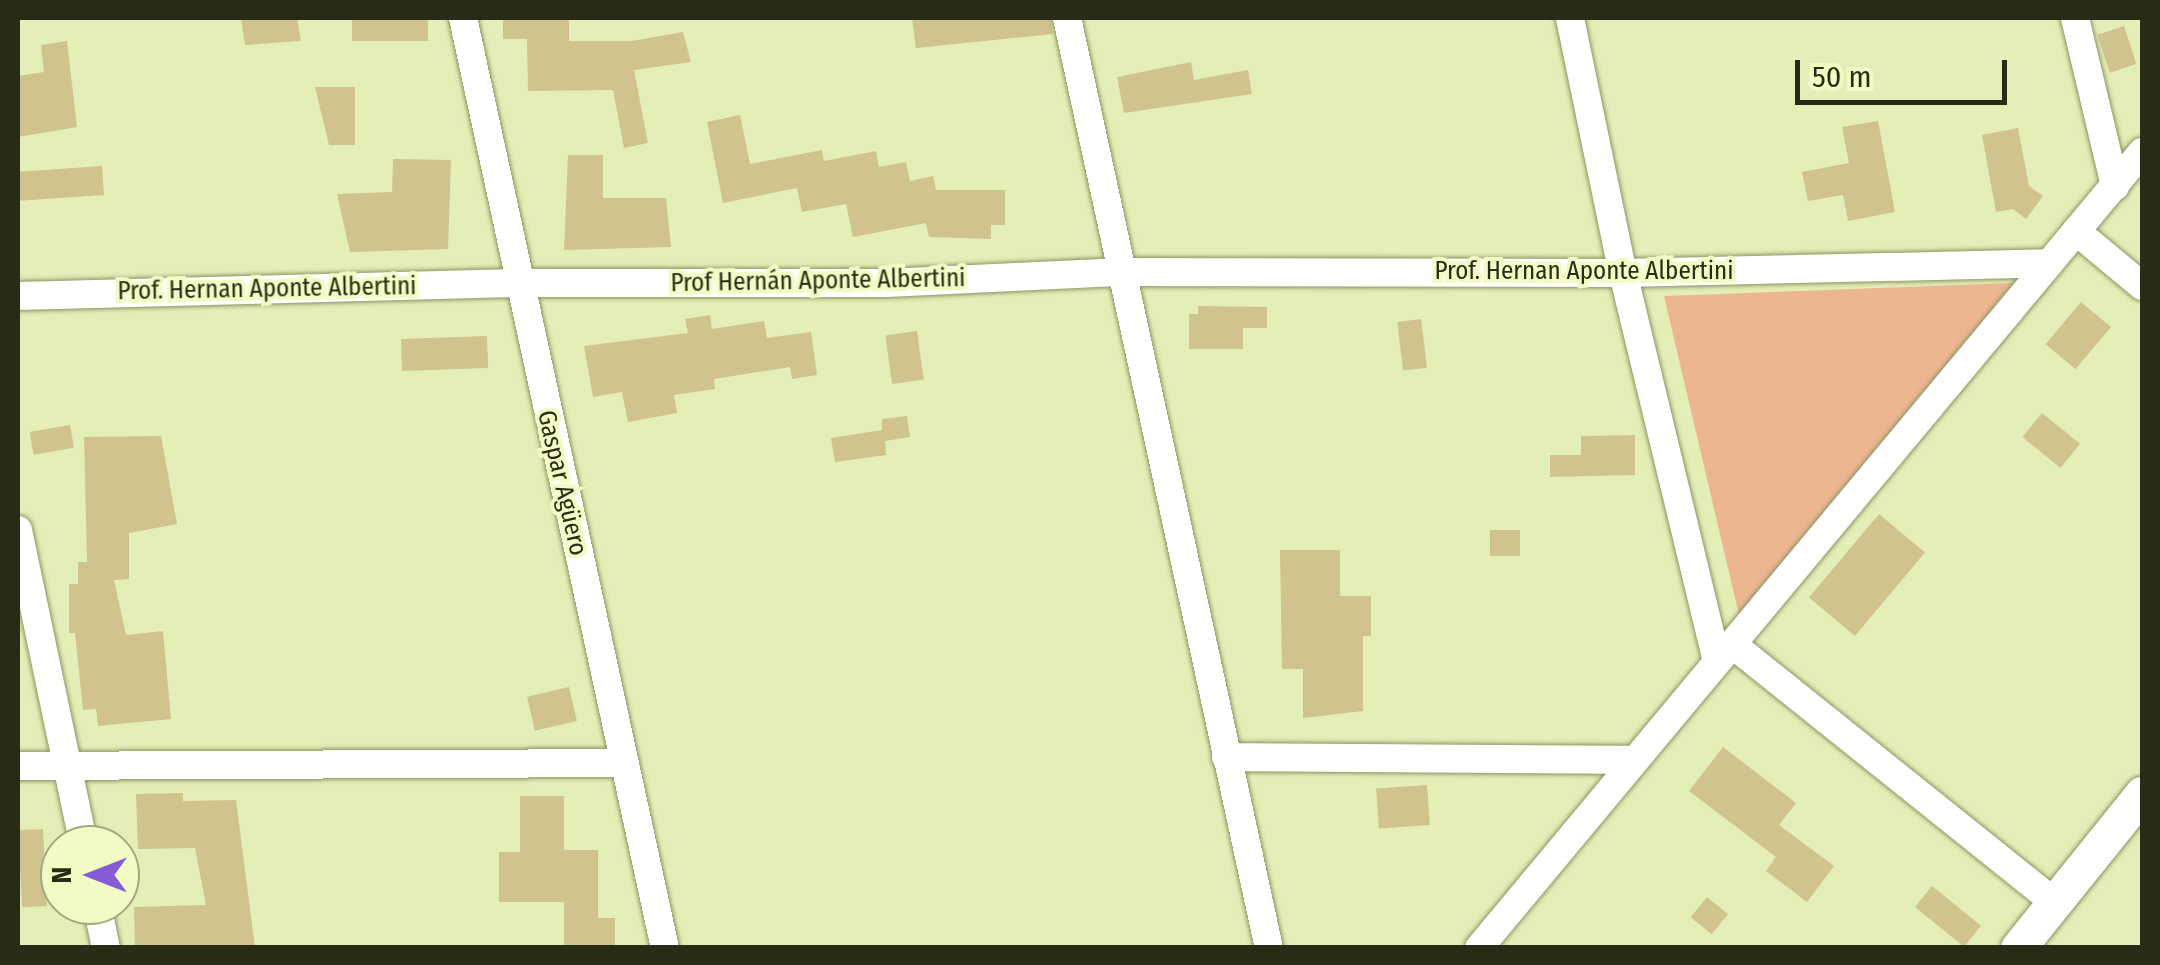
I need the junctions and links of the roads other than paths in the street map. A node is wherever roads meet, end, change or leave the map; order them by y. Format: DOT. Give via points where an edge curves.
graph roads {
  1 [pos="463,18"];
  2 [pos="1067,18"];
  3 [pos="1570,18"];
  4 [pos="2075,18"];
  5 [pos="2142,152"];
  6 [pos="2115,186"];
  7 [pos="2076,231"];
  8 [pos="2049,264"];
  9 [pos="1118,272"];
  10 [pos="1623,272"];
  11 [pos="517,283"];
  12 [pos="2142,286"];
  13 [pos="18,296"];
  14 [pos="18,530"];
  15 [pos="1725,652"];
  16 [pos="1226,757"];
  17 [pos="1635,760"];
  18 [pos="624,763"];
  19 [pos="67,764"];
  20 [pos="18,766"];
  21 [pos="2136,816"];
  22 [pos="80,825"];
  23 [pos="2055,903"];
  24 [pos="665,948"];
  25 [pos="1269,948"];
  26 [pos="1479,948"];
  27 [pos="2018,948"];
  1 -- 11 [label="street, Gaspar Agüero"];
  2 -- 9 [label="street"];
  3 -- 10 [label="street"];
  4 -- 6 [label="street"];
  5 -- 6 [label="street"];
  6 -- 7 [label="street"];
  7 -- 8 [label="street"];
  7 -- 12 [label="street"];
  8 -- 10 [label="street, Prof. Hernan Aponte Albertini"];
  8 -- 15 [label="street"];
  9 -- 10 [label="street, Prof. Hernan Aponte Albertini"];
  9 -- 11 [label="street, Prof Hernán Aponte Albertini" via="887,283"];
  9 -- 16 [label="street"];
  10 -- 15 [label="street"];
  11 -- 13 [label="street, Prof. Hernan Aponte Albertini"];
  11 -- 18 [label="street, Gaspar Agüero"];
  14 -- 19 [label="street"];
  15 -- 17 [label="street"];
  15 -- 23 [label="street"];
  16 -- 17 [label="street"];
  16 -- 25 [label="street"];
  17 -- 26 [label="street"];
  18 -- 19 [label="street"];
  18 -- 24 [label="street, Gaspar Agüero"];
  19 -- 20 [label="street"];
  19 -- 22 [label="street"];
  21 -- 23 [label="street"];
  23 -- 27 [label="street"];
}
